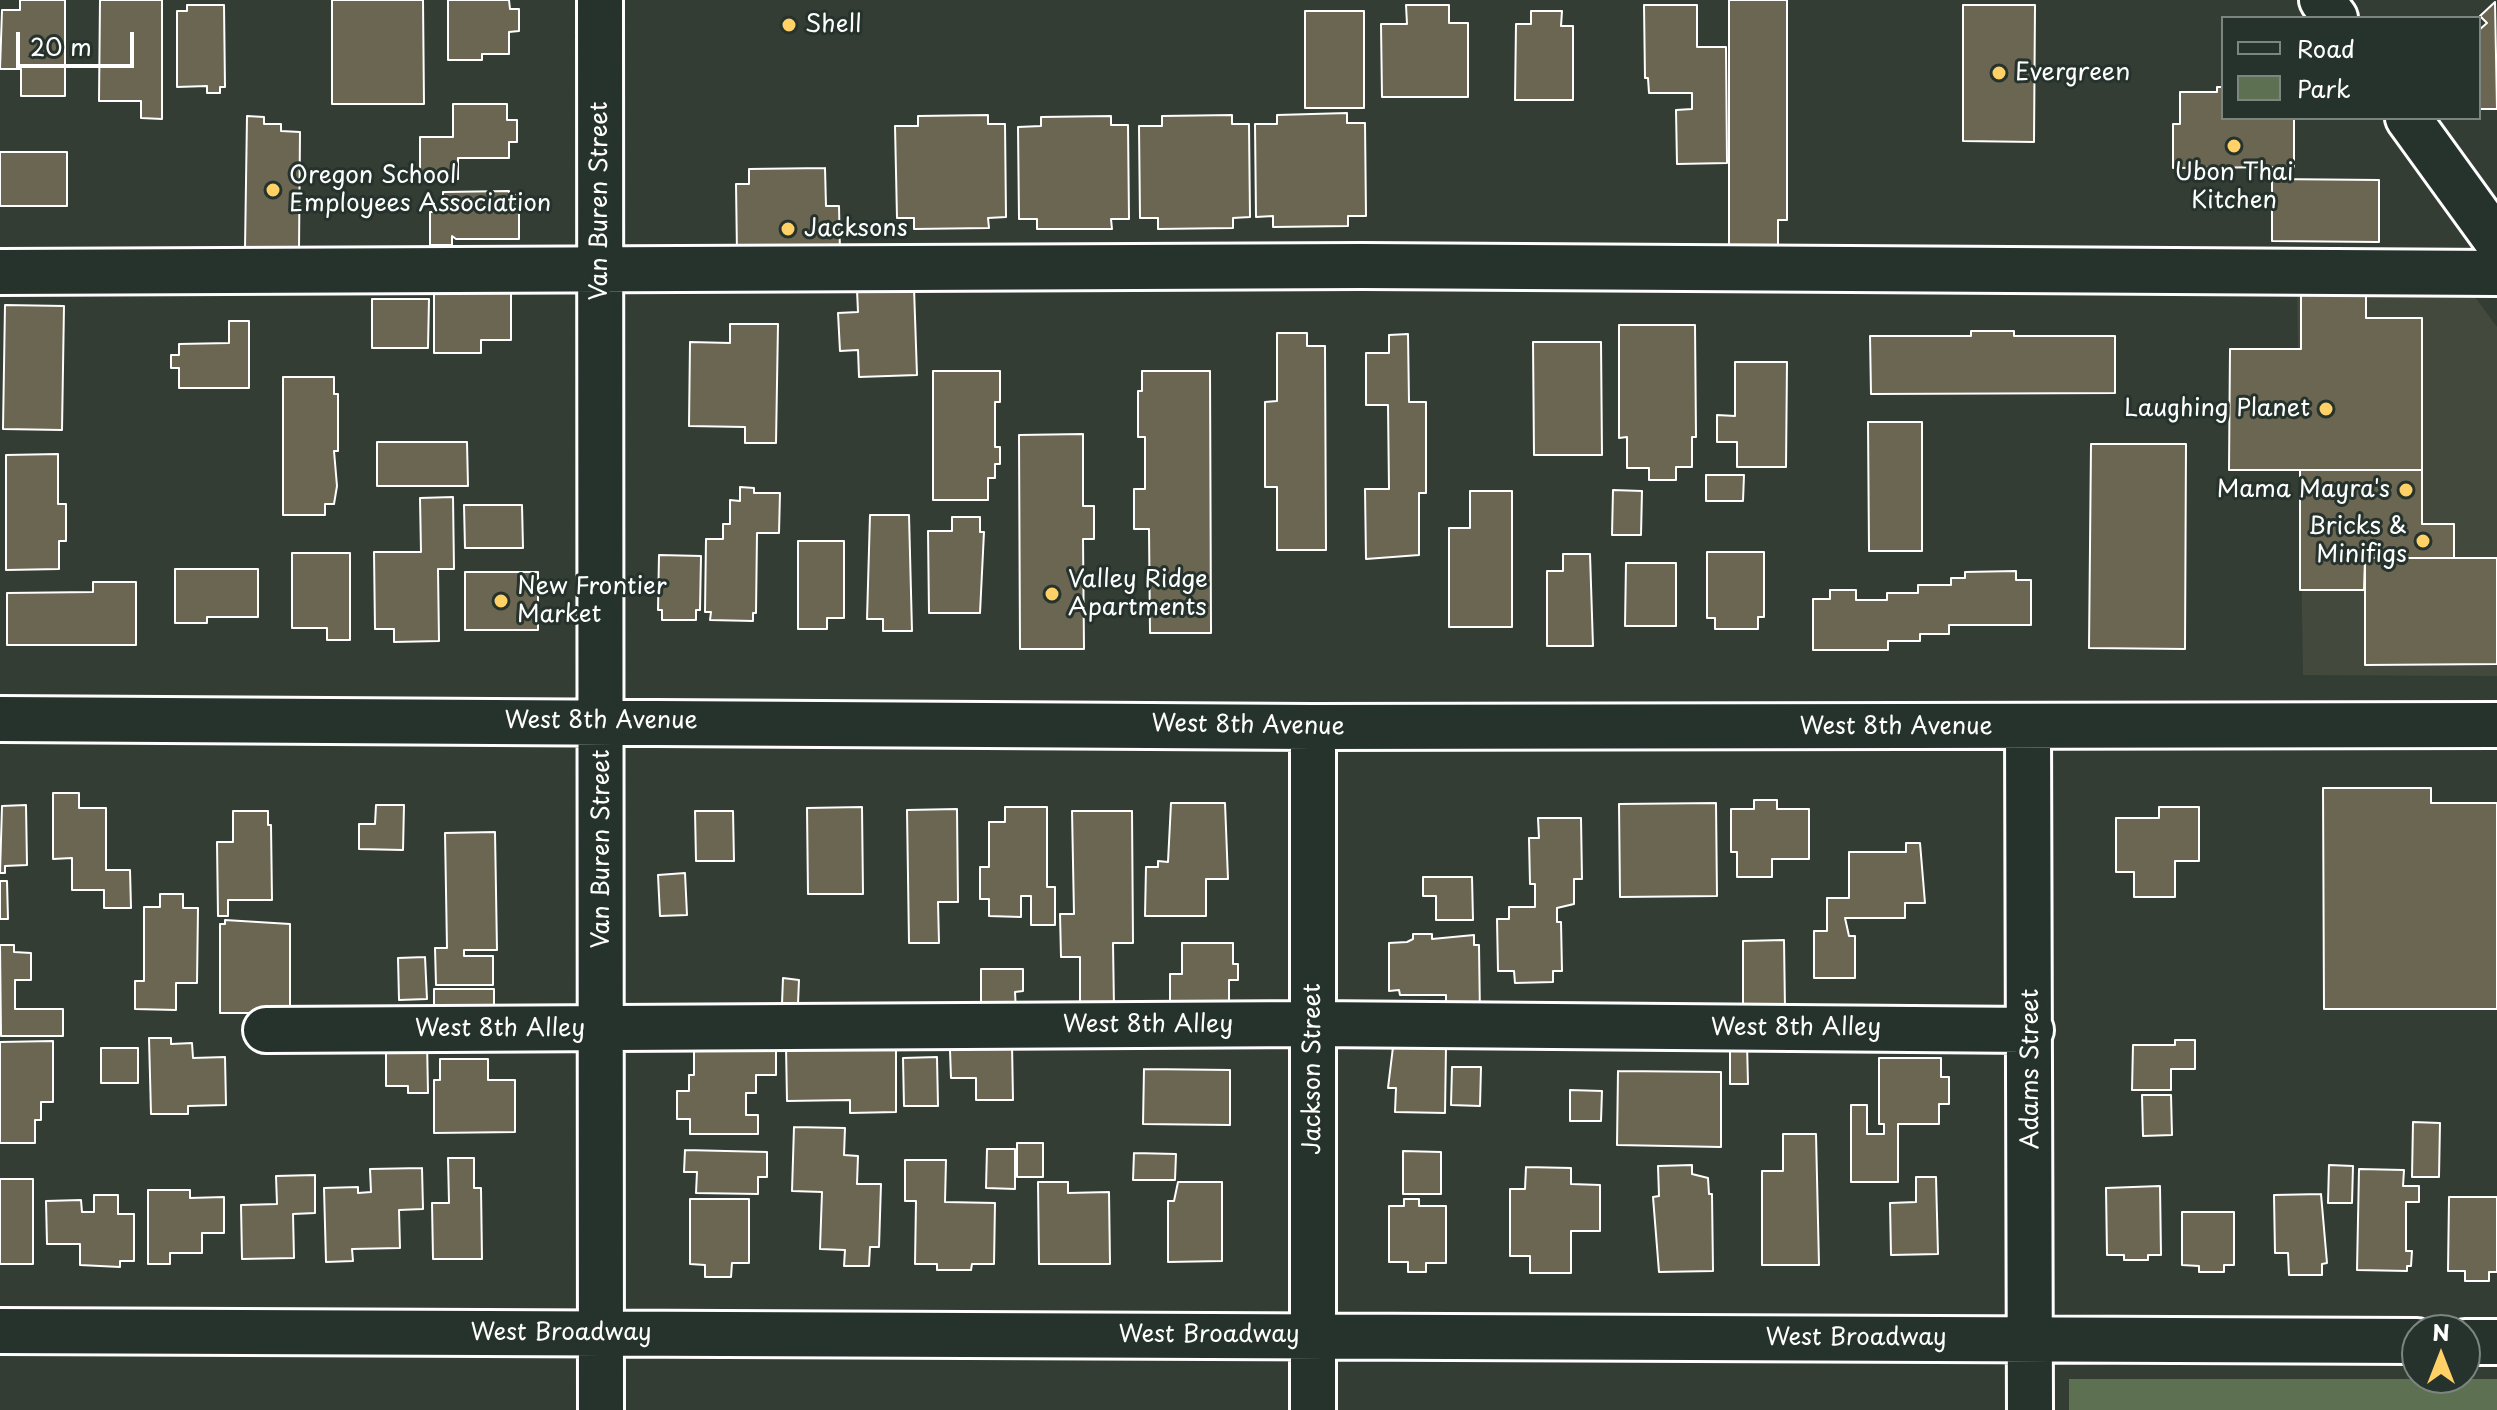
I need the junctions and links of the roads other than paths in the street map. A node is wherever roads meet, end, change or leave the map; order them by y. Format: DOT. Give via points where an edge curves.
graph roads {
  1 [pos="600,0"];
  2 [pos="2409,120"];
  3 [pos="2497,241"];
  4 [pos="600,270"];
  5 [pos="0,272"];
  6 [pos="2497,273"];
  7 [pos="0,719"];
  8 [pos="602,721"];
  9 [pos="2497,725"];
  10 [pos="1313,727"];
  11 [pos="2028,728"];
  12 [pos="1313,1024"];
  13 [pos="602,1029"];
  14 [pos="266,1030"];
  15 [pos="2031,1030"];
  16 [pos="0,1331"];
  17 [pos="601,1333"];
  18 [pos="1313,1336"];
  19 [pos="2031,1339"];
  20 [pos="2401,1341"];
  21 [pos="601,1410"];
  22 [pos="1313,1410"];
  23 [pos="2030,1410"];
  1 -- 4 [label="street, Van Buren Street"];
  2 -- 3 [label="street"];
  4 -- 5 [label="street"];
  4 -- 6 [label="street" via="1362,266"];
  4 -- 8 [label="street, Van Buren Street"];
  7 -- 8 [label="street, West 8th Avenue"];
  8 -- 10 [label="street, West 8th Avenue"];
  8 -- 13 [label="street, Van Buren Street"];
  9 -- 11 [label="street, West 8th Avenue"];
  10 -- 11 [label="street, West 8th Avenue"];
  10 -- 12 [label="street, Jackson Street"];
  11 -- 15 [label="street, Adams Street"];
  12 -- 13 [label="street, West 8th Alley"];
  12 -- 15 [label="street, West 8th Alley"];
  12 -- 18 [label="street, Jackson Street"];
  13 -- 14 [label="street, West 8th Alley"];
  13 -- 17 [label="street, Van Buren Street"];
  15 -- 19 [label="street, Adams Street"];
  16 -- 17 [label="street, West Broadway"];
  17 -- 18 [label="street, West Broadway"];
  17 -- 21 [label="street, Van Buren Street"];
  18 -- 19 [label="street, West Broadway"];
  18 -- 22 [label="street, Jackson Street"];
  19 -- 20 [label="street, West Broadway"];
  19 -- 23 [label="street, Adams Street"];
}
